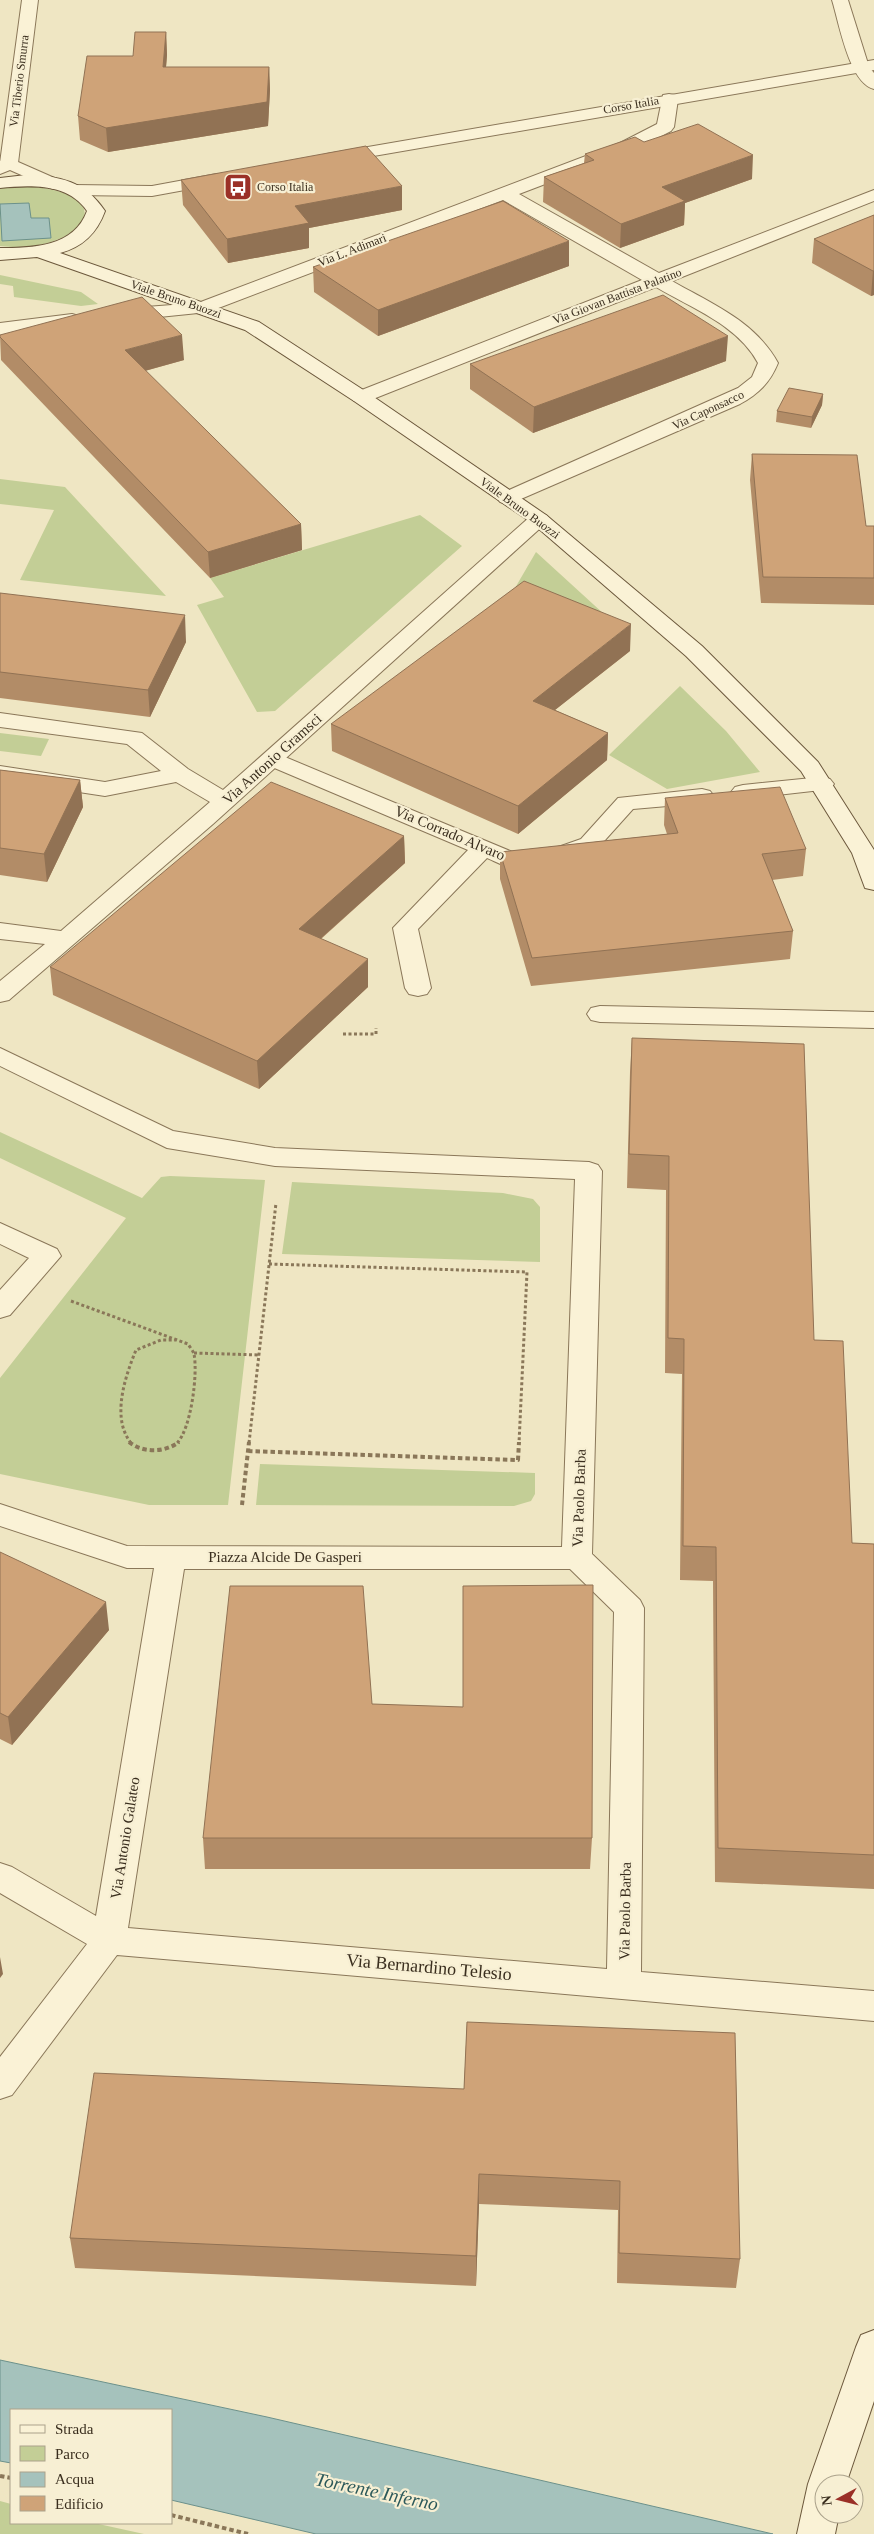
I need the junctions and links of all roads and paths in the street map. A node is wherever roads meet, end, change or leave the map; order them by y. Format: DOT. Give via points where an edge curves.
graph roads {
  1 [pos="30,0"];
  2 [pos="840,0"];
  3 [pos="867,67"];
  4 [pos="874,84"];
  5 [pos="669,99"];
  6 [pos="312,162"];
  7 [pos="4,166"];
  8 [pos="236,176"];
  9 [pos="0,183"];
  10 [pos="53,184"];
  11 [pos="74,190"];
  12 [pos="152,190"];
  13 [pos="504,192"];
  14 [pos="874,195"];
  15 [pos="96,211"];
  16 [pos="74,241"];
  17 [pos="40,252"];
  18 [pos="0,254"];
  19 [pos="121,280"];
  20 [pos="659,280"];
  21 [pos="201,308"];
  22 [pos="0,329"];
  23 [pos="360,396"];
  24 [pos="507,498"];
  25 [pos="539,519"];
  26 [pos="0,720"];
  27 [pos="273,759"];
  28 [pos="0,773"];
  29 [pos="180,774"];
  30 [pos="822,784"];
  31 [pos="225,801"];
  32 [pos="483,848"];
  33 [pos="869,853"];
  34 [pos="874,883"];
  35 [pos="0,931"];
  36 [pos="67,939"];
  37 [pos="418,988"];
  38 [pos="0,994"];
  39 [pos="600,1014"];
  40 [pos="874,1020"];
  41 [pos="376,1028"];
  42 [pos="343,1034"];
  43 [pos="0,1056"];
  44 [pos="276,1199"];
  45 [pos="0,1232"];
  46 [pos="269,1264"];
  47 [pos="76,1303"];
  48 [pos="0,1308"];
  49 [pos="176,1340"];
  50 [pos="194,1353"];
  51 [pos="259,1355"];
  52 [pos="248,1451"];
  53 [pos="242,1505"];
  54 [pos="0,1515"];
  55 [pos="171,1557"];
  56 [pos="577,1558"];
  57 [pos="0,1877"];
  58 [pos="109,1940"];
  59 [pos="624,1983"];
  60 [pos="874,2006"];
  61 [pos="0,2084"];
  62 [pos="874,2347"];
  63 [pos="830,2474"];
  64 [pos="172,2515"];
  65 [pos="248,2534"];
  1 -- 7 [label="street, Via Tiberio Smurra"];
  2 -- 3 [label="street"];
  3 -- 4 [label="street"];
  3 -- 5 [label="street, Corso Italia"];
  5 -- 6 [label="street, Corso Italia"];
  5 -- 13 [label="street, Via L. Adimari" via="665,127 626,147"];
  7 -- 10 [label="street"];
  8 -- 12 [label="street"];
  9 -- 10 [label="street"];
  10 -- 11 [label="street"];
  11 -- 12 [label="street"];
  11 -- 15 [label="street" via="89,200"];
  12 -- 15 [label="street"];
  13 -- 20 [label="street"];
  13 -- 21 [label="street, Via L. Adimari"];
  14 -- 20 [label="street, Via Giovan Battista Palatino"];
  15 -- 16 [label="street" via="87,232"];
  16 -- 17 [label="street"];
  16 -- 19 [label="street"];
  17 -- 18 [label="street"];
  17 -- 19 [label="street, Viale Bruno Buozzi"];
  19 -- 21 [label="street, Viale Bruno Buozzi"];
  20 -- 23 [label="street, Via Giovan Battista Palatino"];
  20 -- 24 [label="street, Via Caponsacco" via="737,326 764,355 768,363 763,378 733,400"];
  21 -- 22 [label="street"];
  21 -- 23 [label="street, Viale Bruno Buozzi" via="252,326"];
  23 -- 24 [label="street, Viale Bruno Buozzi"];
  24 -- 25 [label="street, Viale Bruno Buozzi"];
  25 -- 27 [label="street, Via Antonio Gramsci"];
  25 -- 30 [label="street, Viale Bruno Buozzi" via="694,651 810,767"];
  26 -- 29 [label="street" via="134,738"];
  27 -- 31 [label="street, Via Antonio Gramsci"];
  27 -- 32 [label="street, Via Corrado Alvaro"];
  28 -- 29 [label="street" via="106,789"];
  29 -- 31 [label="street"];
  30 -- 32 [label="street, Via Corrado Alvaro" via="626,803 589,844 526,866"];
  30 -- 33 [label="street, Viale Bruno Buozzi"];
  31 -- 36 [label="street, Via Antonio Gramsci"];
  32 -- 37 [label="street" via="405,928"];
  33 -- 34 [label="street, Viale Bruno Buozzi"];
  35 -- 36 [label="street"];
  36 -- 38 [label="street, Via Antonio Gramsci"];
  39 -- 40 [label="street"];
  41 -- 42 [label="path" via="376,1034"];
  43 -- 56 [label="street, Via Paolo Barba" via="167,1139 275,1157 589,1171"];
  44 -- 46 [label="path"];
  45 -- 48 [label="street" via="47,1256"];
  46 -- 51 [label="path"];
  46 -- 52 [label="path" via="527,1272 518,1460"];
  47 -- 49 [label="path"];
  49 -- 50 [label="path" via="188,1344"];
  49 -- 50 [label="path" via="161,1340 136,1350 129,1364 120,1424 128,1442 135,1448 151,1452 167,1449 181,1440 188,1424"];
  50 -- 51 [label="path"];
  51 -- 52 [label="path"];
  52 -- 53 [label="path"];
  54 -- 55 [label="street, Piazza Alcide De Gasperi" via="127,1557"];
  55 -- 56 [label="street, Piazza Alcide De Gasperi"];
  55 -- 58 [label="street, Via Antonio Galateo"];
  56 -- 59 [label="street, Via Paolo Barba" via="629,1608"];
  57 -- 58 [label="street, Via Bernardino Telesio"];
  58 -- 59 [label="street, Via Bernardino Telesio"];
  58 -- 61 [label="street, Via Antonio Galateo"];
  59 -- 60 [label="street, Via Bernardino Telesio"];
  62 -- 63 [label="street"];
  64 -- 65 [label="path"];
}
